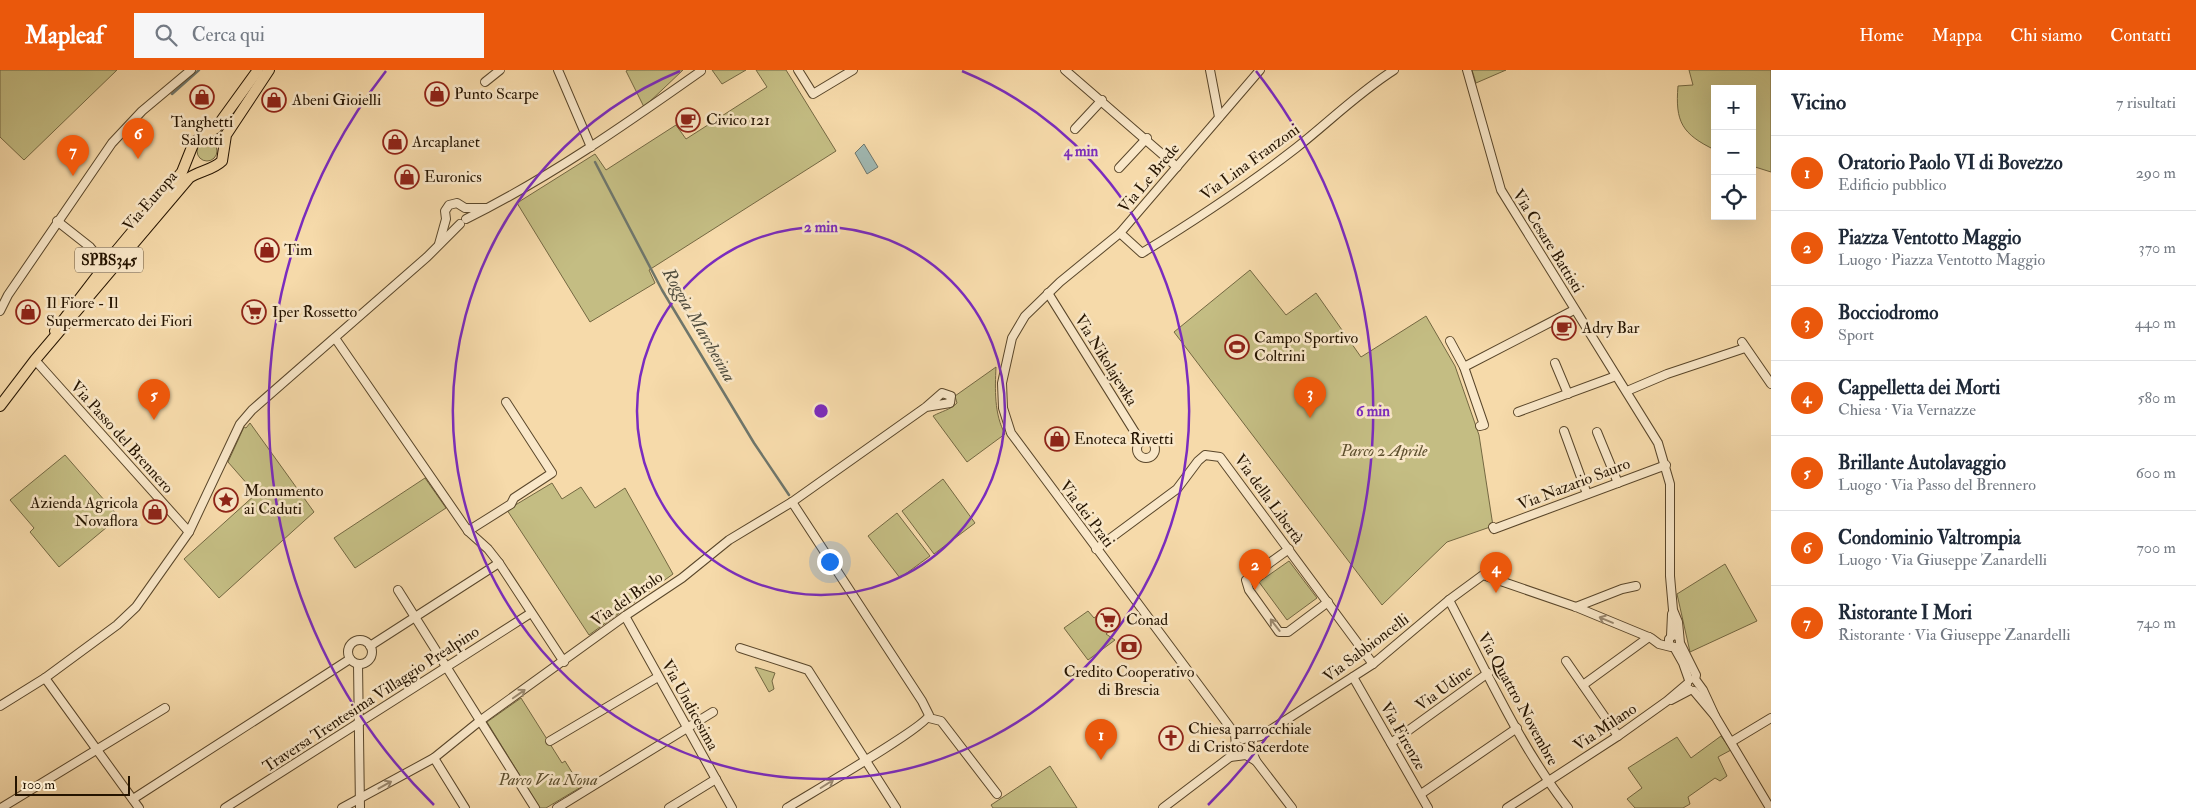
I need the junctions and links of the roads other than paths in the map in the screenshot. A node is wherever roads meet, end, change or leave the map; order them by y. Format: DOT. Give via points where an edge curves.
graph roads {
  1 [pos="191,70"];
  2 [pos="258,70"];
  3 [pos="269,70"];
  4 [pos="500,70"];
  5 [pos="558,70"];
  6 [pos="690,70"];
  7 [pos="700,70"];
  8 [pos="707,70"];
  9 [pos="798,70"];
  10 [pos="852,70"];
  11 [pos="1065,70"];
  12 [pos="1210,70"];
  13 [pos="1260,70"];
  14 [pos="1394,70"];
  15 [pos="1467,70"];
  16 [pos="484,82"];
  17 [pos="682,84"];
  18 [pos="1102,100"];
  19 [pos="1219,117"];
  20 [pos="1076,129"];
  21 [pos="203,135"];
  22 [pos="1146,138"];
  23 [pos="591,147"];
  24 [pos="225,150"];
  25 [pos="191,153"];
  26 [pos="1177,167"];
  27 [pos="210,168"];
  28 [pos="1119,168"];
  29 [pos="465,208"];
  30 [pos="488,208"];
  31 [pos="446,218"];
  32 [pos="57,221"];
  33 [pos="463,221"];
  34 [pos="1120,233"];
  35 [pos="438,246"];
  36 [pos="105,265"];
  37 [pos="1048,293"];
  38 [pos="1574,310"];
  39 [pos="0,311"];
  40 [pos="335,338"];
  41 [pos="1450,341"];
  42 [pos="38,356"];
  43 [pos="1555,363"];
  44 [pos="1464,367"];
  45 [pos="1616,376"];
  46 [pos="1771,384"];
  47 [pos="1626,392"];
  48 [pos="1568,394"];
  49 [pos="506,402"];
  50 [pos="0,406"];
  51 [pos="926,407"];
  52 [pos="1518,412"];
  53 [pos="1480,426"];
  54 [pos="1564,431"];
  55 [pos="1597,432"];
  56 [pos="1141,442"];
  57 [pos="1666,464"];
  58 [pos="1618,482"];
  59 [pos="1587,494"];
  60 [pos="792,502"];
  61 [pos="1493,527"];
  62 [pos="468,531"];
  63 [pos="189,532"];
  64 [pos="1096,549"];
  65 [pos="1288,549"];
  66 [pos="499,563"];
  67 [pos="1636,586"];
  68 [pos="398,590"];
  69 [pos="1449,600"];
  70 [pos="1328,602"];
  71 [pos="1576,607"];
  72 [pos="531,613"];
  73 [pos="414,616"];
  74 [pos="624,616"];
  75 [pos="1650,638"];
  76 [pos="1674,641"];
  77 [pos="370,646"];
  78 [pos="740,648"];
  79 [pos="350,659"];
  80 [pos="1566,661"];
  81 [pos="564,662"];
  82 [pos="358,664"];
  83 [pos="1373,664"];
  84 [pos="447,666"];
  85 [pos="1488,673"];
  86 [pos="658,676"];
  87 [pos="1353,677"];
  88 [pos="45,678"];
  89 [pos="1583,685"];
  90 [pos="1692,685"];
  91 [pos="0,706"];
  92 [pos="165,708"];
  93 [pos="713,712"];
  94 [pos="1771,718"];
  95 [pos="480,720"];
  96 [pos="927,720"];
  97 [pos="358,723"];
  98 [pos="687,727"];
  99 [pos="1517,728"];
  100 [pos="1261,736"];
  101 [pos="1618,736"];
  102 [pos="550,741"];
  103 [pos="1241,742"];
  104 [pos="1731,742"];
  105 [pos="1391,744"];
  106 [pos="96,750"];
  107 [pos="1248,752"];
  108 [pos="1230,757"];
  109 [pos="434,758"];
  110 [pos="866,759"];
  111 [pos="716,779"];
  112 [pos="1548,782"];
  113 [pos="997,794"];
  114 [pos="1420,794"];
  115 [pos="132,799"];
  116 [pos="360,799"];
  117 [pos="13,805"];
  118 [pos="1,808"];
  119 [pos="139,808"];
  120 [pos="225,808"];
  121 [pos="342,808"];
  122 [pos="360,808"];
  123 [pos="465,808"];
  124 [pos="535,808"];
  125 [pos="557,808"];
  126 [pos="669,808"];
  127 [pos="732,808"];
  128 [pos="787,808"];
  129 [pos="896,808"];
  130 [pos="1163,808"];
  131 [pos="1292,808"];
  132 [pos="1428,808"];
  133 [pos="1507,808"];
  134 [pos="1568,808"];
  135 [pos="1770,808"];
  1 -- 32 [label="street" via="122,132"];
  2 -- 21 [label="main road, Via Europa / SPBS345" via="216,128"];
  3 -- 24 [label="main road, Via Europa / SPBS345" via="229,129"];
  4 -- 16 [label="street"];
  5 -- 23 [label="street"];
  6 -- 17 [label="street"];
  7 -- 8 [label="street"];
  7 -- 17 [label="street"];
  9 -- 10 [label="street" via="812,94"];
  11 -- 18 [label="street"];
  12 -- 19 [label="street"];
  13 -- 19 [label="street, Via Le Brede"];
  14 -- 34 [label="street, Via Lina Franzoni" via="1366,88 1295,148 1142,253"];
  15 -- 38 [label="street, Via Cesare Battisti" via="1501,190"];
  17 -- 23 [label="street"];
  18 -- 20 [label="street"];
  18 -- 22 [label="street"];
  19 -- 26 [label="street, Via Le Brede"];
  21 -- 24 [label="main road" via="220,139"];
  21 -- 25 [label="main road, Via Europa / SPBS345" via="194,142"];
  22 -- 26 [label="street"];
  22 -- 28 [label="street"];
  23 -- 30 [label="street"];
  24 -- 27 [label="main road, Via Europa / SPBS345" via="222,161"];
  25 -- 27 [label="main road, Via Europa" via="195,163"];
  25 -- 36 [label="main road, Via Europa / SPBS345" via="182,172"];
  26 -- 34 [label="street, Via Le Brede"];
  27 -- 42 [label="main road, Via Europa / SPBS345" via="189,178"];
  29 -- 30 [label="street"];
  29 -- 31 [label="street" via="460,203 451,204 446,209"];
  29 -- 33 [label="street"];
  30 -- 33 [label="street"];
  31 -- 33 [label="street" via="453,224"];
  31 -- 35 [label="street"];
  32 -- 36 [label="street" via="75,234"];
  32 -- 39 [label="street"];
  33 -- 35 [label="street"];
  34 -- 37 [label="street, Via Le Brede"];
  35 -- 40 [label="street"];
  36 -- 42 [label="main road, Via Europa / SPBS345"];
  37 -- 56 [label="street, Via Nikolajewka"];
  37 -- 64 [label="street, Via dei Prati" via="1025,316 1012,338 1004,365 1003,408 1011,433"];
  38 -- 44 [label="street, Via Cesare Battisti"];
  38 -- 45 [label="street, Via Cesare Battisti"];
  40 -- 62 [label="street"];
  40 -- 63 [label="street" via="240,424"];
  41 -- 44 [label="street"];
  42 -- 50 [label="main road"];
  42 -- 63 [label="street, Via Passo del Brennero"];
  43 -- 48 [label="street"];
  44 -- 53 [label="street" via="1484,425"];
  45 -- 47 [label="street, Via Cesare Battisti"];
  45 -- 48 [label="street"];
  46 -- 47 [label="street" via="1743,345"];
  47 -- 57 [label="street, Via Cesare Battisti" via="1649,424"];
  48 -- 52 [label="street"];
  49 -- 62 [label="street" via="552,473"];
  51 -- 60 [label="street, Via del Brolo"];
  54 -- 59 [label="street"];
  55 -- 58 [label="street"];
  57 -- 58 [label="street, Via Nazario Sauro"];
  57 -- 76 [label="street, Via Cesare Battisti" via="1670,484 1670,576 1673,610 1678,622"];
  58 -- 59 [label="street, Via Nazario Sauro"];
  59 -- 61 [label="street, Via Nazario Sauro"];
  60 -- 74 [label="street, Via del Brolo" via="729,540 682,578"];
  60 -- 96 [label="street" via="922,701"];
  62 -- 66 [label="street"];
  63 -- 88 [label="street" via="127,618"];
  64 -- 65 [label="street, Via della Libertà" via="1177,489 1198,461 1213,454 1224,460"];
  64 -- 103 [label="street, Via dei Prati"];
  65 -- 70 [label="street, Via della Libertà"];
  70 -- 65 [label="street, one-way" via="1288,632 1279,632 1249,590 1246,580"];
  66 -- 72 [label="street"];
  66 -- 73 [label="street"];
  67 -- 71 [label="street"];
  68 -- 73 [label="street"];
  69 -- 71 [label="street, Via Sabbioncelli" via="1483,576"];
  69 -- 83 [label="street, Via Sabbioncelli"];
  69 -- 85 [label="street, Via Quattro Novembre"];
  70 -- 83 [label="street, Via della Libertà"];
  75 -- 71 [label="street, one-way"];
  72 -- 81 [label="street"];
  72 -- 84 [label="street, Traversa Trentesima Villaggio Prealpino"];
  73 -- 77 [label="street"];
  73 -- 84 [label="street"];
  74 -- 81 [label="street, Via del Brolo"];
  74 -- 86 [label="street, Via Undicesima"];
  75 -- 76 [label="street" via="1659,644"];
  75 -- 89 [label="street"];
  76 -- 90 [label="street, Via Cesare Battisti"];
  77 -- 79 [label="street" via="364,641 353,642 349,648"];
  77 -- 82 [label="street" via="369,660"];
  78 -- 110 [label="street" via="808,670"];
  79 -- 82 [label="street"];
  79 -- 115 [label="street"];
  80 -- 89 [label="street"];
  95 -- 81 [label="street, Via del Brolo, one-way"];
  82 -- 97 [label="street"];
  83 -- 87 [label="street, Via Sabbioncelli"];
  84 -- 95 [label="street"];
  84 -- 97 [label="street, Traversa Trentesima Villaggio Prealpino"];
  85 -- 99 [label="street, Via Quattro Novembre"];
  85 -- 105 [label="street, Via Udine"];
  86 -- 98 [label="street, Via Undicesima"];
  86 -- 102 [label="street"];
  87 -- 100 [label="street, Via Sabbioncelli"];
  87 -- 105 [label="street, Via Firenze"];
  88 -- 91 [label="street"];
  88 -- 106 [label="street"];
  89 -- 101 [label="street"];
  90 -- 101 [label="street, Via Milano"];
  90 -- 104 [label="street, Via Cesare Battisti"];
  92 -- 106 [label="street"];
  93 -- 98 [label="street"];
  94 -- 104 [label="street"];
  95 -- 109 [label="street, Via del Brolo"];
  95 -- 124 [label="street"];
  96 -- 110 [label="street"];
  96 -- 113 [label="street" via="941,721"];
  97 -- 116 [label="street"];
  97 -- 120 [label="street, Traversa Trentesima Villaggio Prealpino"];
  98 -- 111 [label="street, Via Undicesima"];
  98 -- 125 [label="street"];
  99 -- 112 [label="street, Via Quattro Novembre"];
  99 -- 114 [label="street"];
  100 -- 103 [label="street, Via Sabbioncelli"];
  100 -- 107 [label="street, Via Sabbioncelli"];
  101 -- 112 [label="street, Via Milano"];
  103 -- 107 [label="street, Via dei Prati"];
  103 -- 107 [label="street, Via dei Prati"];
  103 -- 108 [label="street"];
  104 -- 135 [label="street, Via Cesare Battisti"];
  105 -- 114 [label="street, Via Firenze"];
  106 -- 115 [label="street"];
  106 -- 117 [label="street"];
  107 -- 108 [label="street"];
  107 -- 131 [label="street, Via dei Prati"];
  108 -- 130 [label="street"];
  116 -- 109 [label="street, Via del Brolo, one-way"];
  109 -- 123 [label="street"];
  128 -- 110 [label="street, one-way"];
  110 -- 129 [label="street"];
  111 -- 126 [label="street"];
  111 -- 127 [label="street, Via Undicesima"];
  112 -- 133 [label="street, Via Milano"];
  112 -- 134 [label="street, Via Quattro Novembre"];
  114 -- 132 [label="street, Via Firenze"];
  115 -- 119 [label="street"];
  116 -- 121 [label="street, Via del Brolo"];
  116 -- 122 [label="street"];
  117 -- 118 [label="street"];
}
